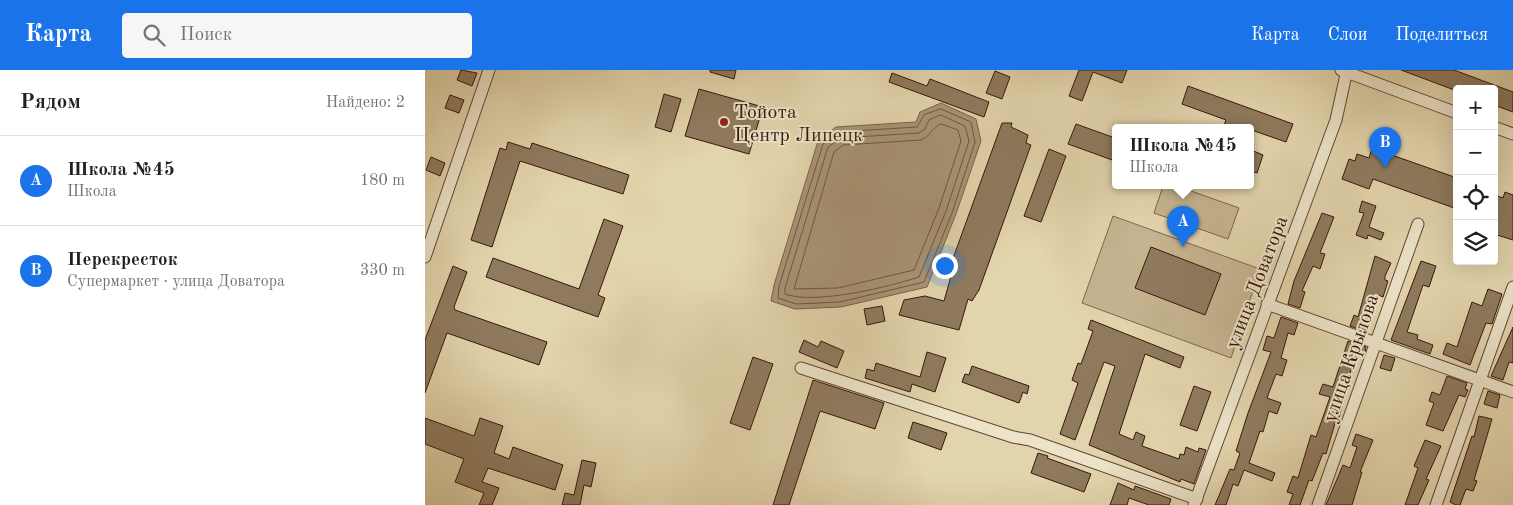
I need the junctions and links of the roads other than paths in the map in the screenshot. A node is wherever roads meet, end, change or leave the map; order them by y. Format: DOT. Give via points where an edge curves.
graph roads {
  1 [pos="489,70"];
  2 [pos="1345,71"];
  3 [pos="1453,112"];
  4 [pos="1498,128"];
  5 [pos="1513,134"];
  6 [pos="1418,224"];
  7 [pos="425,257"];
  8 [pos="1513,286"];
  9 [pos="1267,304"];
  10 [pos="1375,342"];
  11 [pos="801,368"];
  12 [pos="1480,380"];
  13 [pos="1513,392"];
  14 [pos="1195,502"];
  15 [pos="1318,505"];
  16 [pos="1436,505"];
  1 -- 7 [label="street"];
  2 -- 3 [label="street"];
  2 -- 9 [label="street, улица Доватора" via="1336,120"];
  4 -- 5 [label="street"];
  6 -- 10 [label="street, улица Крылова"];
  8 -- 12 [label="street"];
  9 -- 10 [label="street"];
  9 -- 14 [label="street, улица Доватора"];
  10 -- 12 [label="street"];
  10 -- 15 [label="street, улица Крылова"];
  11 -- 14 [label="street" via="1013,438 1030,440"];
  12 -- 13 [label="street"];
  12 -- 16 [label="street"];
}
